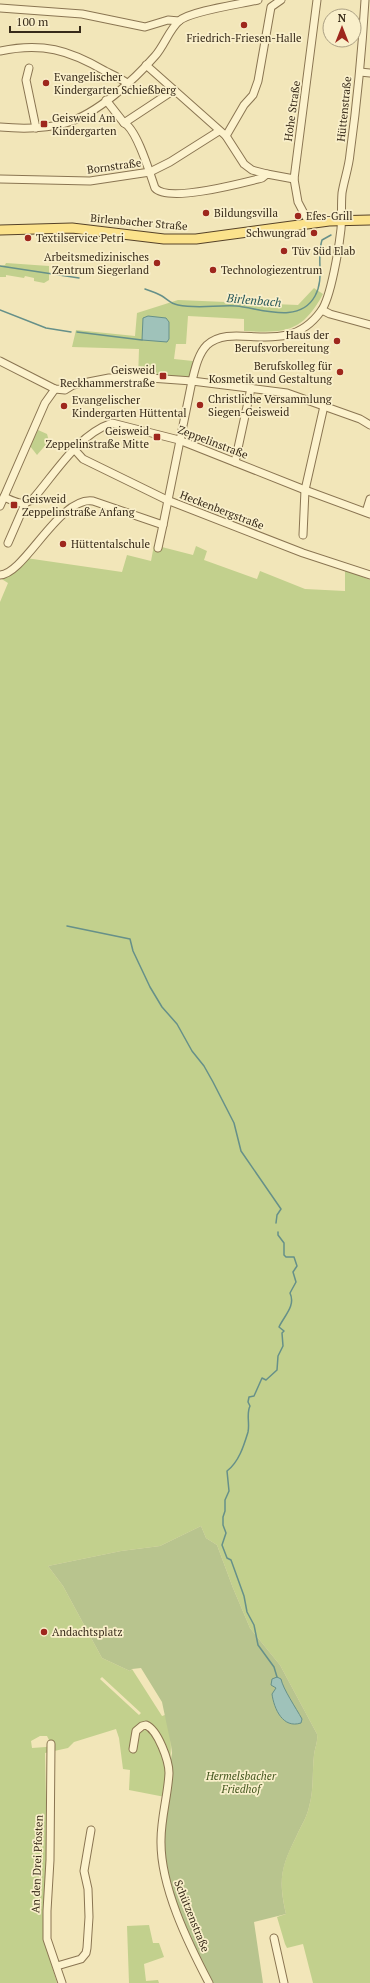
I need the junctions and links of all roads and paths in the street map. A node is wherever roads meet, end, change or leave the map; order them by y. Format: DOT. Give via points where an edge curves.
graph roads {
  1 [pos="258,0"];
  2 [pos="281,0"];
  3 [pos="316,0"];
  4 [pos="365,0"];
  5 [pos="0,8"];
  6 [pos="179,21"];
  7 [pos="0,51"];
  8 [pos="146,65"];
  9 [pos="29,68"];
  10 [pos="360,72"];
  11 [pos="370,73"];
  12 [pos="127,83"];
  13 [pos="174,90"];
  14 [pos="106,100"];
  15 [pos="124,123"];
  16 [pos="0,127"];
  17 [pos="36,128"];
  18 [pos="219,131"];
  19 [pos="226,136"];
  20 [pos="150,172"];
  21 [pos="267,174"];
  22 [pos="294,178"];
  23 [pos="0,179"];
  24 [pos="341,220"];
  25 [pos="370,220"];
  26 [pos="309,223"];
  27 [pos="0,230"];
  28 [pos="322,310"];
  29 [pos="370,325"];
  30 [pos="0,361"];
  31 [pos="192,381"];
  32 [pos="251,388"];
  33 [pos="55,389"];
  34 [pos="324,406"];
  35 [pos="370,425"];
  36 [pos="179,440"];
  37 [pos="74,449"];
  38 [pos="235,462"];
  39 [pos="305,490"];
  40 [pos="4,497"];
  41 [pos="370,499"];
  42 [pos="167,500"];
  43 [pos="25,504"];
  44 [pos="0,506"];
  45 [pos="368,513"];
  46 [pos="162,525"];
  47 [pos="303,535"];
  48 [pos="8,543"];
  49 [pos="158,548"];
  50 [pos="0,575"];
  51 [pos="370,575"];
  52 [pos="51,1744"];
  53 [pos="133,1749"];
  54 [pos="91,1830"];
  55 [pos="274,1938"];
  56 [pos="57,1966"];
  57 [pos="62,1983"];
  58 [pos="209,1983"];
  59 [pos="284,1983"];
  1 -- 6 [label="street" via="192,15"];
  2 -- 19 [label="street" via="271,7 260,75 255,89"];
  3 -- 22 [label="street, Hohe Straße"];
  4 -- 10 [label="street, Hüttenstraße"];
  5 -- 6 [label="street" via="82,14 145,27 168,20"];
  6 -- 8 [label="street"];
  7 -- 12 [label="street" via="29,47 56,49 76,55"];
  8 -- 12 [label="street"];
  8 -- 13 [label="street"];
  9 -- 17 [label="street" via="26,80"];
  10 -- 11 [label="street"];
  10 -- 24 [label="street, Hüttenstraße" via="350,156 342,190"];
  12 -- 14 [label="street"];
  13 -- 15 [label="street"];
  13 -- 18 [label="street"];
  14 -- 15 [label="street"];
  14 -- 17 [label="street" via="77,119"];
  15 -- 20 [label="street" via="128,125 140,145"];
  16 -- 17 [label="street"];
  18 -- 19 [label="street"];
  18 -- 20 [label="street, Bornstraße"];
  19 -- 21 [label="street" via="244,164 252,170"];
  20 -- 21 [label="street" via="158,192 167,194 205,191 262,178"];
  20 -- 23 [label="street, Bornstraße" via="90,181"];
  21 -- 22 [label="street"];
  22 -- 26 [label="street, Hohe Straße" via="300,206"];
  24 -- 25 [label="main road, Birlenbacher Straße"];
  24 -- 26 [label="main road, Birlenbacher Straße"];
  24 -- 28 [label="street, Hüttenstraße" via="328,294"];
  26 -- 27 [label="main road, Birlenbacher Straße" via="196,239 164,239 72,228"];
  28 -- 29 [label="street"];
  28 -- 31 [label="street" via="306,326 289,335 216,339 207,345 202,353"];
  30 -- 33 [label="street"];
  31 -- 32 [label="street"];
  31 -- 33 [label="street" via="109,378 73,385 66,390"];
  31 -- 36 [label="street"];
  32 -- 34 [label="street" via="287,393"];
  32 -- 38 [label="street"];
  33 -- 40 [label="street" via="45,403"];
  34 -- 35 [label="street"];
  34 -- 39 [label="street"];
  36 -- 37 [label="street, Zeppelinstraße" via="112,423 105,425"];
  36 -- 38 [label="street, Zeppelinstraße"];
  36 -- 42 [label="street"];
  37 -- 42 [label="street, Heckenbergstraße" via="83,459"];
  37 -- 43 [label="street, Zeppelinstraße" via="32,500"];
  38 -- 39 [label="street, Zeppelinstraße"];
  39 -- 45 [label="street, Zeppelinstraße"];
  39 -- 47 [label="street"];
  40 -- 43 [label="street"];
  40 -- 44 [label="street"];
  41 -- 45 [label="street"];
  42 -- 46 [label="street"];
  42 -- 51 [label="street, Heckenbergstraße" via="303,553"];
  43 -- 48 [label="street, Zeppelinstraße"];
  46 -- 49 [label="street"];
  46 -- 50 [label="street" via="93,501 84,501 63,515 44,533 13,570"];
  52 -- 56 [label="street, An den Drei Pfosten" via="50,1860 46,1910 47,1939"];
  53 -- 58 [label="street, Schützenstraße" via="134,1734 142,1726 150,1727 162,1746 169,1772 161,1840 164,1872 174,1907"];
  54 -- 56 [label="street" via="84,1871 88,1889 87,1948 81,1958"];
  55 -- 59 [label="street"];
  56 -- 57 [label="street, An den Drei Pfosten"];
}
